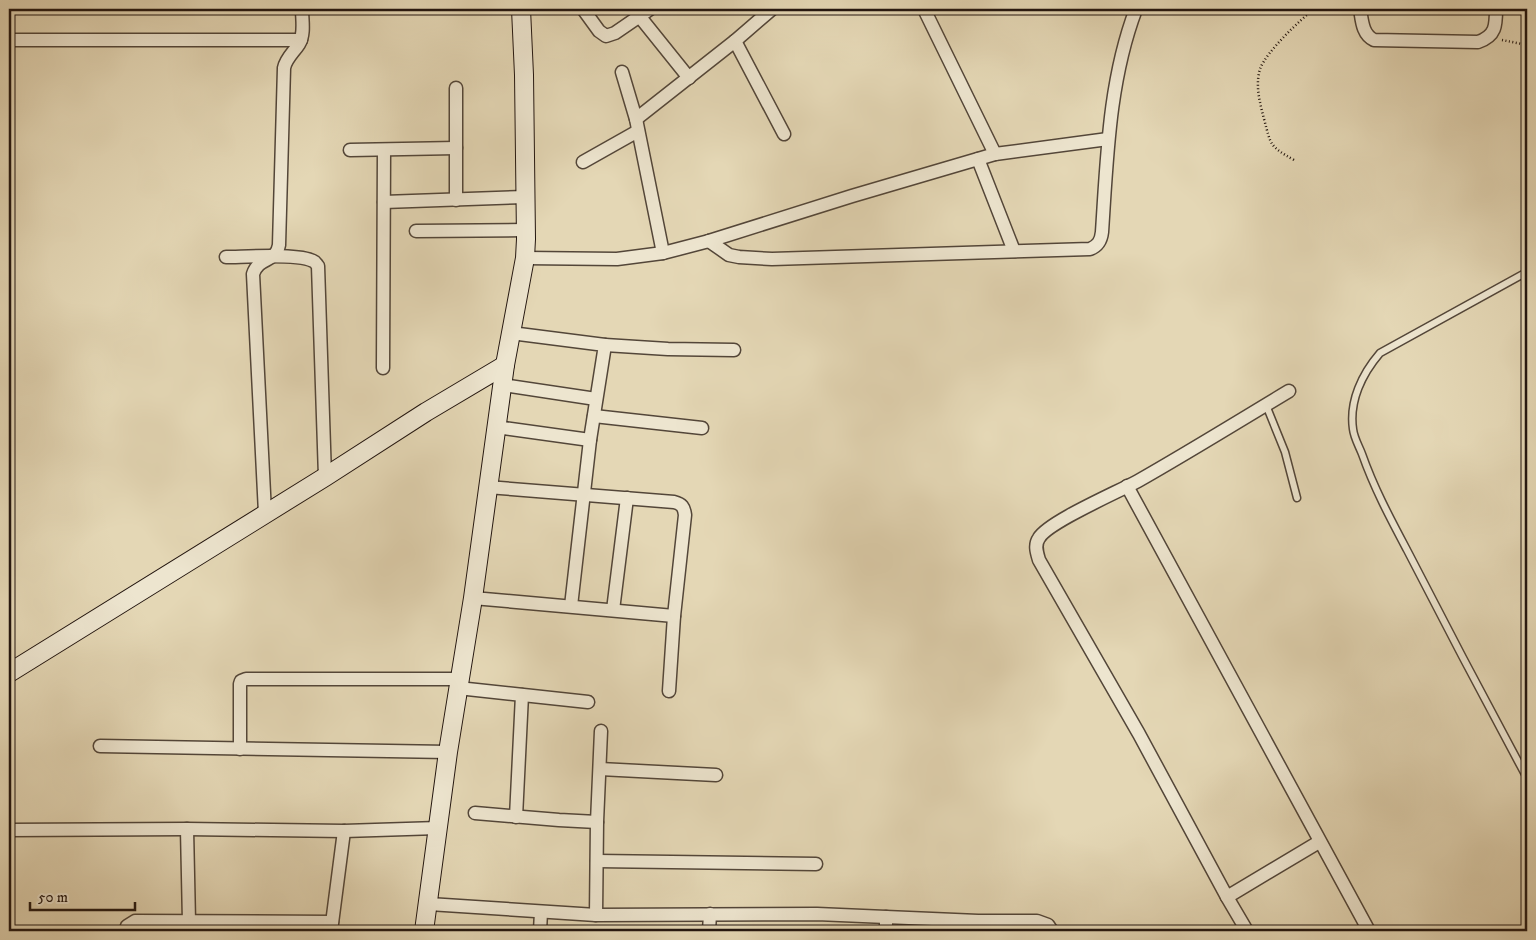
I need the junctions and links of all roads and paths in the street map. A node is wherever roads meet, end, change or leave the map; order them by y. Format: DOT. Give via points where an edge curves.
graph roads {
  1 [pos="302,9"];
  2 [pos="521,9"];
  3 [pos="583,9"];
  4 [pos="772,9"];
  5 [pos="924,9"];
  6 [pos="1136,9"];
  7 [pos="1314,9"];
  8 [pos="1360,9"];
  9 [pos="1496,9"];
  10 [pos="645,13"];
  11 [pos="1490,36"];
  12 [pos="9,40"];
  13 [pos="301,40"];
  14 [pos="735,41"];
  15 [pos="1527,46"];
  16 [pos="622,72"];
  17 [pos="689,78"];
  18 [pos="456,88"];
  19 [pos="637,125"];
  20 [pos="784,134"];
  21 [pos="1108,139"];
  22 [pos="456,148"];
  23 [pos="350,150"];
  24 [pos="384,150"];
  25 [pos="995,154"];
  26 [pos="978,159"];
  27 [pos="1294,160"];
  28 [pos="583,162"];
  29 [pos="525,197"];
  30 [pos="456,200"];
  31 [pos="384,202"];
  32 [pos="526,230"];
  33 [pos="416,231"];
  34 [pos="709,241"];
  35 [pos="1014,251"];
  36 [pos="663,252"];
  37 [pos="274,256"];
  38 [pos="226,257"];
  39 [pos="525,258"];
  40 [pos="1527,272"];
  41 [pos="511,333"];
  42 [pos="605,345"];
  43 [pos="734,350"];
  44 [pos="505,365"];
  45 [pos="383,368"];
  46 [pos="503,385"];
  47 [pos="1289,391"];
  48 [pos="596,399"];
  49 [pos="1266,404"];
  50 [pos="594,416"];
  51 [pos="496,427"];
  52 [pos="702,428"];
  53 [pos="590,440"];
  54 [pos="324,477"];
  55 [pos="1127,486"];
  56 [pos="487,487"];
  57 [pos="584,494"];
  58 [pos="627,498"];
  59 [pos="1298,498"];
  60 [pos="264,513"];
  61 [pos="473,598"];
  62 [pos="571,606"];
  63 [pos="613,610"];
  64 [pos="674,616"];
  65 [pos="9,673"];
  66 [pos="459,683"];
  67 [pos="669,691"];
  68 [pos="522,695"];
  69 [pos="588,702"];
  70 [pos="601,731"];
  71 [pos="100,746"];
  72 [pos="240,749"];
  73 [pos="448,752"];
  74 [pos="600,769"];
  75 [pos="716,775"];
  76 [pos="1527,778"];
  77 [pos="475,813"];
  78 [pos="516,817"];
  79 [pos="597,822"];
  80 [pos="438,828"];
  81 [pos="186,829"];
  82 [pos="9,830"];
  83 [pos="344,831"];
  84 [pos="1319,842"];
  85 [pos="597,861"];
  86 [pos="816,864"];
  87 [pos="1227,898"];
  88 [pos="429,904"];
  89 [pos="540,912"];
  90 [pos="710,914"];
  91 [pos="596,915"];
  92 [pos="886,917"];
  93 [pos="189,922"];
  94 [pos="978,926"];
  95 [pos="216,927"];
  96 [pos="331,927"];
  97 [pos="126,931"];
  98 [pos="424,931"];
  99 [pos="540,931"];
  100 [pos="709,931"];
  101 [pos="886,931"];
  102 [pos="1052,931"];
  103 [pos="1246,931"];
  104 [pos="1369,931"];
  1 -- 13 [label="street"];
  2 -- 29 [label="street"];
  3 -- 10 [label="street" via="606,36"];
  4 -- 14 [label="street"];
  5 -- 25 [label="street"];
  6 -- 21 [label="street" via="1121,54"];
  7 -- 27 [label="path" via="1294,25 1260,69 1258,88 1270,142"];
  8 -- 11 [label="street" via="1364,30 1374,40 1478,42"];
  9 -- 11 [label="street"];
  10 -- 17 [label="street"];
  11 -- 15 [label="path"];
  12 -- 13 [label="street"];
  13 -- 37 [label="street" via="284,68 279,245"];
  14 -- 17 [label="street"];
  14 -- 20 [label="street"];
  16 -- 19 [label="street"];
  17 -- 19 [label="street"];
  18 -- 22 [label="street"];
  19 -- 28 [label="street"];
  19 -- 36 [label="street"];
  21 -- 25 [label="street"];
  21 -- 35 [label="street" via="1102,232 1095,247"];
  22 -- 24 [label="street"];
  22 -- 30 [label="street"];
  23 -- 24 [label="street"];
  24 -- 31 [label="street"];
  25 -- 26 [label="street"];
  26 -- 34 [label="street"];
  26 -- 35 [label="street"];
  29 -- 30 [label="street"];
  29 -- 32 [label="street"];
  30 -- 31 [label="street"];
  31 -- 45 [label="street"];
  32 -- 33 [label="street"];
  32 -- 39 [label="street"];
  34 -- 35 [label="street" via="738,258 772,260"];
  34 -- 36 [label="street"];
  36 -- 39 [label="street" via="617,260"];
  37 -- 38 [label="street"];
  37 -- 54 [label="street" via="311,260 318,266"];
  37 -- 60 [label="street" via="257,265 253,274"];
  39 -- 41 [label="street"];
  40 -- 76 [label="lane" via="1380,354 1369,366 1359,386 1352,415 1353,431 1372,482"];
  41 -- 42 [label="street"];
  41 -- 44 [label="street"];
  42 -- 43 [label="street" via="668,350"];
  42 -- 48 [label="street"];
  44 -- 46 [label="street"];
  44 -- 54 [label="street"];
  46 -- 48 [label="street"];
  46 -- 51 [label="street"];
  47 -- 49 [label="street"];
  48 -- 50 [label="street"];
  49 -- 55 [label="street"];
  49 -- 59 [label="lane" via="1285,452"];
  50 -- 52 [label="street"];
  50 -- 53 [label="street"];
  51 -- 53 [label="street"];
  51 -- 56 [label="street"];
  53 -- 57 [label="street"];
  54 -- 60 [label="street"];
  55 -- 84 [label="street"];
  55 -- 87 [label="street" via="1045,532 1039,538 1036,552"];
  56 -- 57 [label="street"];
  56 -- 61 [label="street"];
  57 -- 58 [label="street"];
  57 -- 62 [label="street"];
  58 -- 63 [label="street"];
  58 -- 64 [label="street" via="674,502 684,509"];
  60 -- 65 [label="street"];
  61 -- 62 [label="street"];
  61 -- 66 [label="street"];
  62 -- 63 [label="street"];
  63 -- 64 [label="street"];
  64 -- 67 [label="street"];
  66 -- 68 [label="street"];
  66 -- 72 [label="street" via="244,679 240,684"];
  66 -- 73 [label="street"];
  68 -- 69 [label="street"];
  68 -- 78 [label="street"];
  70 -- 74 [label="street"];
  71 -- 72 [label="street"];
  72 -- 73 [label="street"];
  73 -- 80 [label="street"];
  74 -- 75 [label="street"];
  74 -- 79 [label="street"];
  77 -- 78 [label="street"];
  78 -- 79 [label="street"];
  79 -- 85 [label="street"];
  80 -- 83 [label="street"];
  80 -- 88 [label="street"];
  81 -- 82 [label="street"];
  81 -- 83 [label="street"];
  81 -- 93 [label="street"];
  83 -- 96 [label="street"];
  84 -- 87 [label="street"];
  84 -- 104 [label="street"];
  85 -- 86 [label="street"];
  85 -- 91 [label="street"];
  87 -- 103 [label="street"];
  88 -- 89 [label="street"];
  88 -- 98 [label="street"];
  89 -- 91 [label="street"];
  89 -- 99 [label="street"];
  90 -- 91 [label="street"];
  90 -- 92 [label="street"];
  90 -- 100 [label="street"];
  92 -- 94 [label="street"];
  92 -- 101 [label="street"];
  93 -- 95 [label="street"];
  93 -- 97 [label="street" via="135,922 127,926"];
  94 -- 102 [label="street" via="1037,921 1048,925"];
  95 -- 96 [label="street"];
}
